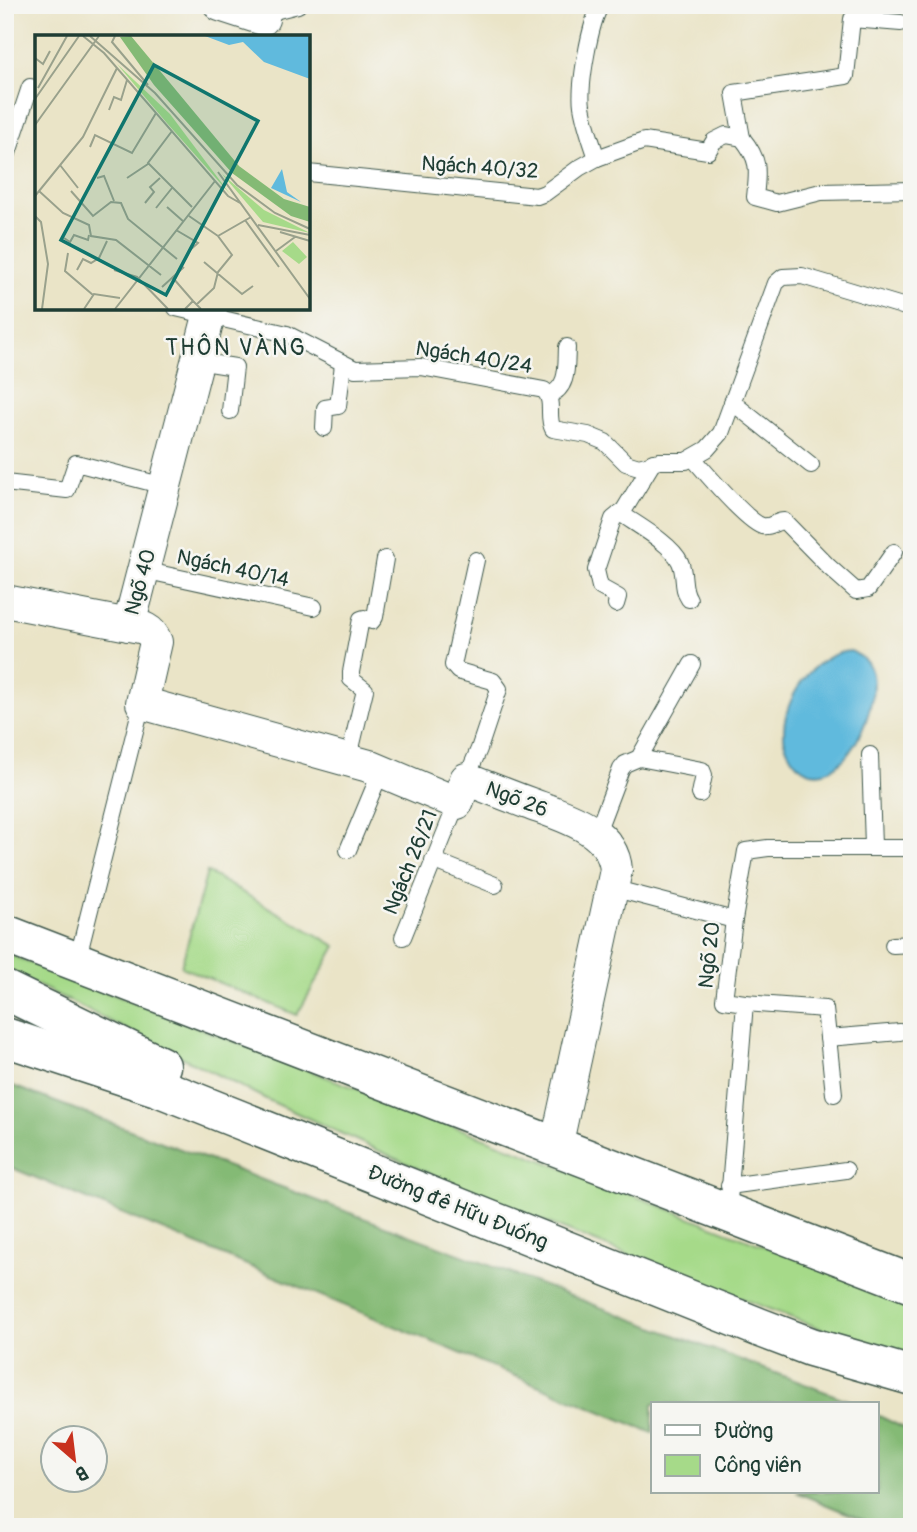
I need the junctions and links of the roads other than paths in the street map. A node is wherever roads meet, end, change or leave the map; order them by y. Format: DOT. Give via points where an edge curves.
graph roads {
  1 [pos="220,5"];
  2 [pos="298,5"];
  3 [pos="601,5"];
  4 [pos="263,20"];
  5 [pos="901,23"];
  6 [pos="35,88"];
  7 [pos="742,138"];
  8 [pos="8,145"];
  9 [pos="597,158"];
  10 [pos="5,162"];
  11 [pos="310,173"];
  12 [pos="912,190"];
  13 [pos="912,309"];
  14 [pos="210,312"];
  15 [pos="567,347"];
  16 [pos="197,361"];
  17 [pos="343,364"];
  18 [pos="549,395"];
  19 [pos="732,402"];
  20 [pos="230,411"];
  21 [pos="324,428"];
  22 [pos="693,458"];
  23 [pos="653,462"];
  24 [pos="811,465"];
  25 [pos="5,483"];
  26 [pos="164,486"];
  27 [pos="620,513"];
  28 [pos="894,552"];
  29 [pos="384,559"];
  30 [pos="476,560"];
  31 [pos="143,570"];
  32 [pos="689,599"];
  33 [pos="5,601"];
  34 [pos="616,604"];
  35 [pos="314,607"];
  36 [pos="129,625"];
  37 [pos="692,664"];
  38 [pos="142,703"];
  39 [pos="870,755"];
  40 [pos="639,758"];
  41 [pos="348,761"];
  42 [pos="381,771"];
  43 [pos="461,791"];
  44 [pos="700,794"];
  45 [pos="596,835"];
  46 [pos="873,846"];
  47 [pos="912,848"];
  48 [pos="348,850"];
  49 [pos="433,860"];
  50 [pos="495,885"];
  51 [pos="612,888"];
  52 [pos="734,920"];
  53 [pos="5,934"];
  54 [pos="403,937"];
  55 [pos="912,944"];
  56 [pos="893,945"];
  57 [pos="77,961"];
  58 [pos="5,990"];
  59 [pos="745,1003"];
  60 [pos="900,1032"];
  61 [pos="5,1037"];
  62 [pos="828,1038"];
  63 [pos="834,1094"];
  64 [pos="556,1147"];
  65 [pos="846,1170"];
  66 [pos="401,1184"];
  67 [pos="728,1200"];
  68 [pos="912,1284"];
  69 [pos="863,1363"];
  70 [pos="912,1376"];
  71 [pos="912,1392"];
  1 -- 4 [label="street"];
  2 -- 4 [label="lane"];
  3 -- 9 [label="lane" via="595,15 582,102"];
  5 -- 7 [label="lane" via="852,19 846,76 734,93"];
  6 -- 8 [label="lane" via="30,87"];
  7 -- 9 [label="lane, Ngách 40/32" via="726,135 708,151 644,141"];
  7 -- 12 [label="lane" via="758,167 755,197 777,204 821,192"];
  8 -- 10 [label="lane"];
  9 -- 11 [label="lane, Ngách 40/32" via="537,196"];
  13 -- 19 [label="lane" via="802,276 783,277 776,283"];
  14 -- 16 [label="street, Ngõ 40"];
  14 -- 17 [label="lane, Ngách 40/24" via="287,334"];
  15 -- 18 [label="lane" via="563,383"];
  16 -- 20 [label="lane" via="235,367"];
  16 -- 26 [label="street, Ngõ 40"];
  17 -- 18 [label="lane, Ngách 40/24" via="368,370 421,367 537,388"];
  17 -- 21 [label="lane" via="338,406 325,408"];
  18 -- 23 [label="lane, Ngách 40/24" via="553,429 605,442 632,466"];
  19 -- 22 [label="lane" via="715,442"];
  19 -- 24 [label="lane"];
  22 -- 23 [label="lane, Ngách 40/24"];
  22 -- 28 [label="lane" via="759,524 784,521 856,591 868,589"];
  23 -- 27 [label="lane"];
  25 -- 26 [label="lane" via="67,490 76,463"];
  26 -- 31 [label="street, Ngõ 40"];
  27 -- 32 [label="lane" via="674,554 681,563"];
  27 -- 34 [label="lane" via="613,519 596,570 600,587 618,597"];
  29 -- 41 [label="lane" via="375,617 372,621 361,619 351,676 365,690"];
  30 -- 43 [label="lane, Ngách 26/21" via="453,665 458,671 493,681 499,689"];
  31 -- 35 [label="lane, Ngách 40/14"];
  31 -- 36 [label="street, Ngõ 40"];
  33 -- 36 [label="street"];
  36 -- 38 [label="street, Ngõ 40" via="152,633 156,642"];
  37 -- 40 [label="lane"];
  38 -- 41 [label="street, Ngõ 26"];
  38 -- 57 [label="lane, Ngõ 40"];
  39 -- 46 [label="lane"];
  40 -- 44 [label="lane" via="702,769"];
  40 -- 45 [label="lane" via="621,769"];
  41 -- 42 [label="street, Ngõ 26"];
  42 -- 43 [label="street, Ngõ 26"];
  42 -- 48 [label="lane"];
  43 -- 45 [label="street, Ngõ 26" via="578,823"];
  43 -- 49 [label="lane, Ngách 26/21"];
  45 -- 51 [label="street, Ngõ 26" via="615,862"];
  46 -- 47 [label="lane, Ngõ 20"];
  46 -- 52 [label="lane, Ngõ 20" via="746,851"];
  49 -- 50 [label="lane"];
  49 -- 54 [label="lane, Ngách 26/21"];
  51 -- 52 [label="lane"];
  51 -- 64 [label="street, Ngõ 26"];
  52 -- 59 [label="lane, Ngõ 20" via="724,1000"];
  53 -- 57 [label="main road"];
  55 -- 56 [label="lane"];
  57 -- 64 [label="main road"];
  58 -- 66 [label="main road"];
  59 -- 62 [label="lane" via="824,1009"];
  59 -- 67 [label="lane, Ngõ 20"];
  60 -- 62 [label="lane"];
  61 -- 66 [label="main road, Đường đê Hữu Đuống" via="160,1088"];
  62 -- 63 [label="lane"];
  64 -- 67 [label="main road"];
  65 -- 67 [label="lane"];
  66 -- 69 [label="main road, Đường đê Hữu Đuống" via="761,1328"];
  67 -- 68 [label="main road"];
  69 -- 70 [label="main road, Đường đê Hữu Đuống"];
  69 -- 71 [label="lane"];
}
